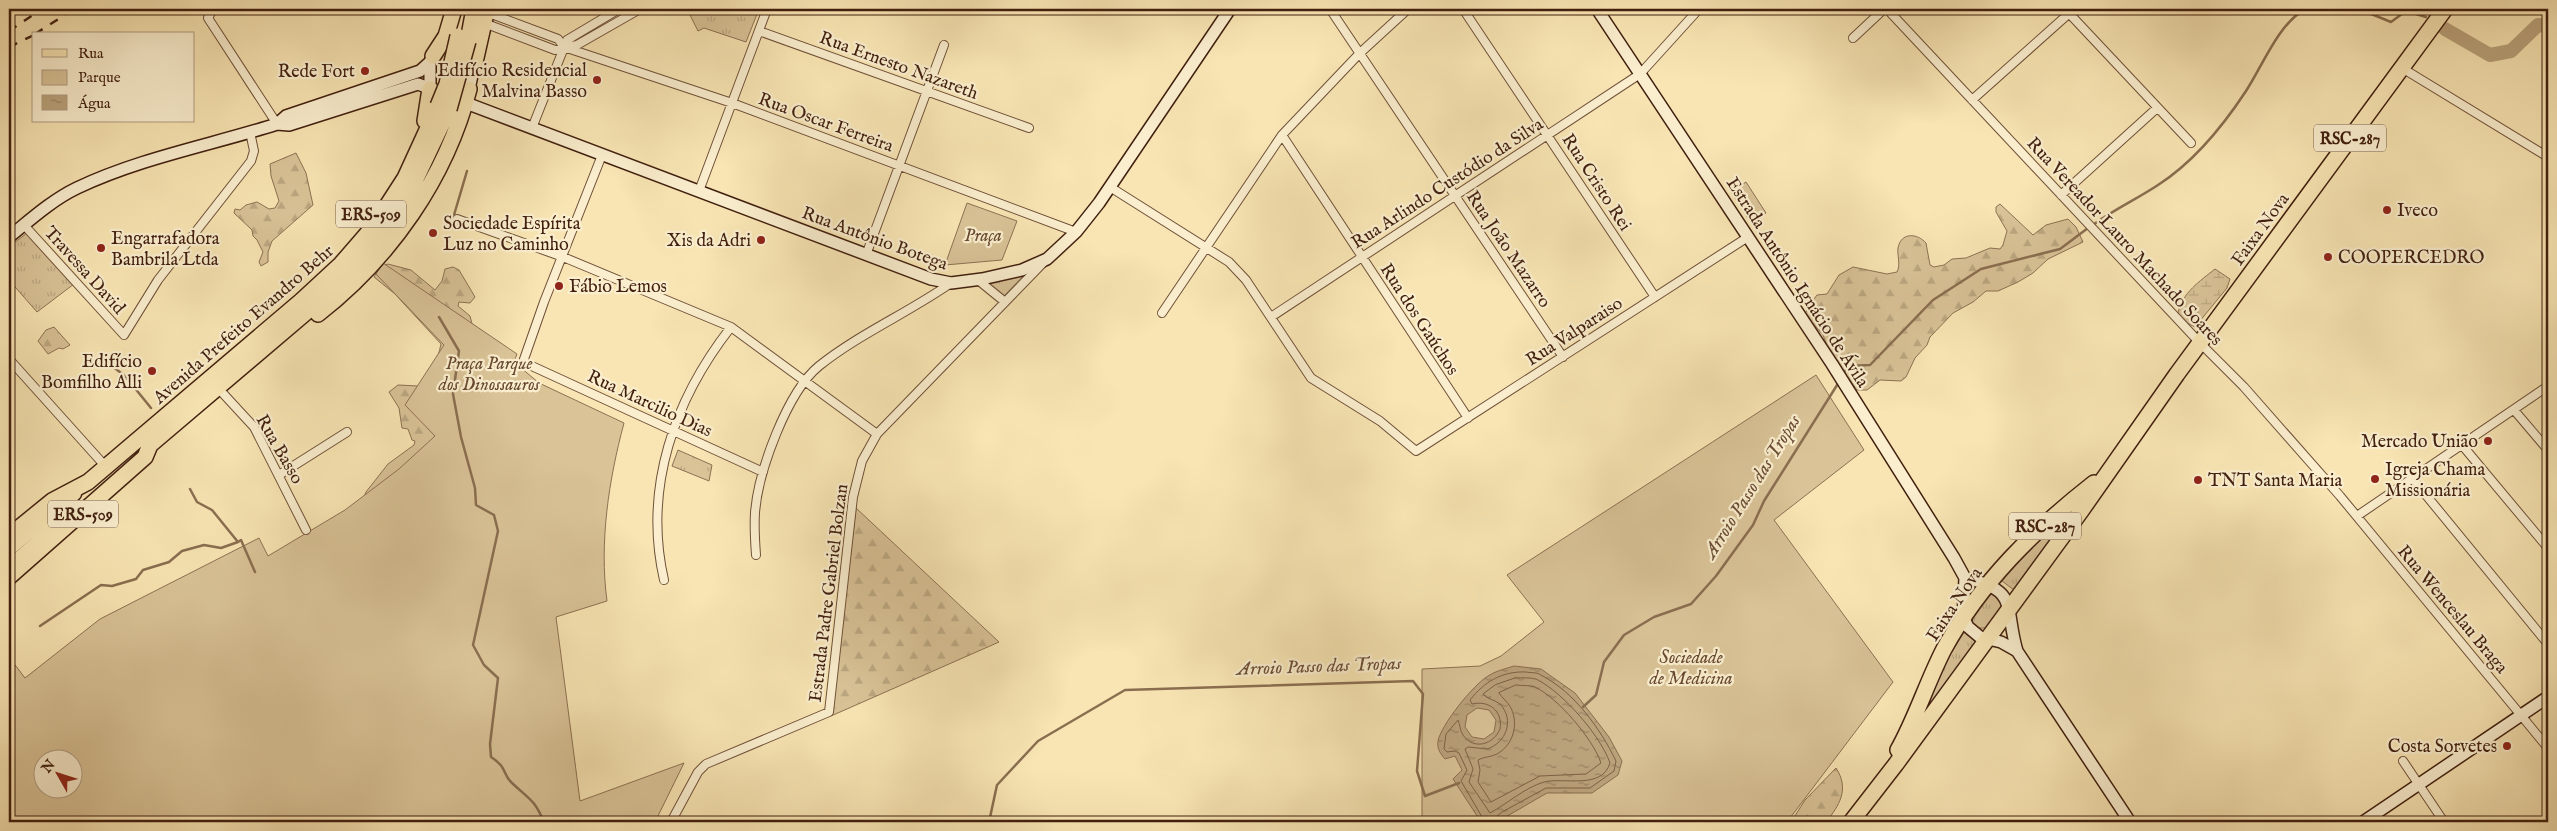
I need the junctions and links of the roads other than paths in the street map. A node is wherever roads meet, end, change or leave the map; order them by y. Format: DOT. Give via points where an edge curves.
graph roads {
  1 [pos="213,9"];
  2 [pos="454,9"];
  3 [pos="463,9"];
  4 [pos="619,9"];
  5 [pos="640,9"];
  6 [pos="767,9"];
  7 [pos="1230,9"];
  8 [pos="1330,9"];
  9 [pos="1408,9"];
  10 [pos="1463,9"];
  11 [pos="1597,9"];
  12 [pos="1699,9"];
  13 [pos="1886,9"];
  14 [pos="2445,9"];
  15 [pos="2070,10"];
  16 [pos="483,13"];
  17 [pos="759,31"];
  18 [pos="463,38"];
  19 [pos="1854,38"];
  20 [pos="944,45"];
  21 [pos="564,47"];
  22 [pos="1360,53"];
  23 [pos="432,59"];
  24 [pos="476,62"];
  25 [pos="2402,68"];
  26 [pos="1640,74"];
  27 [pos="430,88"];
  28 [pos="927,92"];
  29 [pos="467,96"];
  30 [pos="1972,100"];
  31 [pos="732,103"];
  32 [pos="338,104"];
  33 [pos="446,104"];
  34 [pos="2157,108"];
  35 [pos="277,124"];
  36 [pos="532,128"];
  37 [pos="1029,128"];
  38 [pos="250,132"];
  39 [pos="1548,134"];
  40 [pos="1282,135"];
  41 [pos="2191,143"];
  42 [pos="602,155"];
  43 [pos="2548,157"];
  44 [pos="899,165"];
  45 [pos="1110,187"];
  46 [pos="699,191"];
  47 [pos="1455,196"];
  48 [pos="2061,196"];
  49 [pos="457,219"];
  50 [pos="24,225"];
  51 [pos="1076,232"];
  52 [pos="9,237"];
  53 [pos="1748,237"];
  54 [pos="1205,247"];
  55 [pos="866,255"];
  56 [pos="563,257"];
  57 [pos="1362,257"];
  58 [pos="1047,259"];
  59 [pos="978,280"];
  60 [pos="950,283"];
  61 [pos="1655,297"];
  62 [pos="1005,302"];
  63 [pos="1162,313"];
  64 [pos="1271,317"];
  65 [pos="283,324"];
  66 [pos="731,327"];
  67 [pos="2200,344"];
  68 [pos="1563,357"];
  69 [pos="9,359"];
  70 [pos="805,380"];
  71 [pos="2548,386"];
  72 [pos="218,388"];
  73 [pos="2514,410"];
  74 [pos="1468,418"];
  75 [pos="674,430"];
  76 [pos="347,432"];
  77 [pos="877,434"];
  78 [pos="150,445"];
  79 [pos="2462,445"];
  80 [pos="2548,450"];
  81 [pos="106,467"];
  82 [pos="763,472"];
  83 [pos="2107,472"];
  84 [pos="279,475"];
  85 [pos="2412,478"];
  86 [pos="88,482"];
  87 [pos="2340,496"];
  88 [pos="2357,516"];
  89 [pos="306,530"];
  90 [pos="9,536"];
  91 [pos="2548,548"];
  92 [pos="9,550"];
  93 [pos="756,555"];
  94 [pos="9,566"];
  95 [pos="9,577"];
  96 [pos="1965,578"];
  97 [pos="664,580"];
  98 [pos="1986,584"];
  99 [pos="2010,608"];
  100 [pos="1963,617"];
  101 [pos="1987,640"];
  102 [pos="2548,644"];
  103 [pos="2017,651"];
  104 [pos="2548,697"];
  105 [pos="2522,715"];
  106 [pos="2548,748"];
  107 [pos="2403,761"];
  108 [pos="2419,784"];
  109 [pos="1875,789"];
  110 [pos="671,822"];
  111 [pos="1851,822"];
  112 [pos="2130,822"];
  113 [pos="2363,822"];
  114 [pos="2444,822"];
  1 -- 35 [label="street" via="208,18"];
  2 -- 23 [label="highway" via="446,36"];
  3 -- 18 [label="highway, Avenida Prefeito Evandro Behr / ERS-509"];
  4 -- 21 [label="street" via="567,40"];
  5 -- 21 [label="street" via="577,46"];
  6 -- 17 [label="street"];
  7 -- 45 [label="street, Rua Antônio Botega"];
  8 -- 22 [label="street, Rua João Mazarro"];
  9 -- 22 [label="street"];
  10 -- 39 [label="street, Rua Cristo Rei"];
  11 -- 26 [label="street, Estrada Antônio Ignácio de Ávila"];
  12 -- 26 [label="street, Rua Arlindo Custódio da Silva"];
  13 -- 19 [label="street"];
  13 -- 30 [label="street, Rua Vereador Lauro Machado Soares"];
  14 -- 25 [label="highway, Faixa Nova / RSC-287"];
  15 -- 30 [label="street"];
  15 -- 34 [label="street"];
  16 -- 18 [label="highway, Avenida Prefeito Evandro Behr / ERS-509"];
  16 -- 21 [label="street" via="555,50"];
  16 -- 24 [label="highway, ERS-509"];
  17 -- 28 [label="street, Rua Ernesto Nazareth"];
  17 -- 31 [label="street"];
  18 -- 33 [label="highway, Avenida Prefeito Evandro Behr / ERS-509, bridge"];
  20 -- 28 [label="street"];
  21 -- 31 [label="street, Rua Oscar Ferreira"];
  21 -- 36 [label="street"];
  22 -- 40 [label="street"];
  22 -- 47 [label="street, Rua João Mazarro"];
  23 -- 24 [label="street" via="447,47 458,47 468,52"];
  23 -- 27 [label="street, ERS-509"];
  23 -- 32 [label="street" via="420,71"];
  24 -- 29 [label="street, ERS-509"];
  25 -- 43 [label="street"];
  25 -- 67 [label="highway, Faixa Nova / RSC-287"];
  26 -- 39 [label="street, Rua Arlindo Custódio da Silva"];
  26 -- 53 [label="street, Estrada Antônio Ignácio de Ávila"];
  27 -- 32 [label="street" via="418,84"];
  27 -- 33 [label="street, Rua Antônio Botega"];
  27 -- 65 [label="highway, ERS-509" via="425,120 386,194 345,248 288,303"];
  28 -- 37 [label="street, Rua Ernesto Nazareth"];
  28 -- 44 [label="street"];
  29 -- 33 [label="street, Rua Antônio Botega"];
  29 -- 36 [label="street, Rua Antônio Botega" via="488,112"];
  29 -- 65 [label="highway, ERS-509" via="462,118 440,166 398,233 349,290 312,318"];
  30 -- 48 [label="street, Rua Vereador Lauro Machado Soares"];
  31 -- 44 [label="street, Rua Oscar Ferreira"];
  31 -- 46 [label="street"];
  32 -- 35 [label="street" via="289,125"];
  33 -- 65 [label="highway, Avenida Prefeito Evandro Behr / ERS-509" via="414,183 385,228 350,271"];
  34 -- 41 [label="street"];
  34 -- 48 [label="street"];
  35 -- 38 [label="street"];
  36 -- 42 [label="street, Rua Antônio Botega"];
  38 -- 50 [label="street" via="76,188"];
  38 -- 50 [label="street, Travessa David" via="254,151 251,161 158,280 124,335"];
  39 -- 47 [label="street, Rua Arlindo Custódio da Silva"];
  39 -- 61 [label="street, Rua Cristo Rei"];
  40 -- 54 [label="street"];
  40 -- 57 [label="street, Rua dos Gaúchos"];
  42 -- 46 [label="street, Rua Antônio Botega"];
  42 -- 56 [label="street"];
  44 -- 51 [label="street, Rua Oscar Ferreira"];
  44 -- 55 [label="street"];
  45 -- 51 [label="street, Rua Antônio Botega"];
  45 -- 54 [label="street"];
  46 -- 55 [label="street, Rua Antônio Botega"];
  47 -- 57 [label="street, Rua Arlindo Custódio da Silva"];
  47 -- 68 [label="street, Rua João Mazarro"];
  48 -- 67 [label="street, Rua Vereador Lauro Machado Soares"];
  49 -- 56 [label="street"];
  50 -- 52 [label="street"];
  51 -- 58 [label="street, Rua Antônio Botega"];
  53 -- 61 [label="street, Rua Valparaiso"];
  53 -- 96 [label="street, Estrada Antônio Ignácio de Ávila" via="1838,372"];
  54 -- 63 [label="street"];
  54 -- 64 [label="street" via="1228,262 1246,280"];
  55 -- 60 [label="street, Rua Antônio Botega"];
  56 -- 66 [label="street"];
  56 -- 75 [label="street, Rua Marcilio Dias" via="524,362"];
  57 -- 64 [label="street, Rua Arlindo Custódio da Silva"];
  57 -- 74 [label="street, Rua dos Gaúchos"];
  58 -- 59 [label="street, Rua Antônio Botega" via="1022,270"];
  58 -- 62 [label="street, Estrada Padre Gabriel Bolzan"];
  59 -- 60 [label="street, Rua Antônio Botega"];
  59 -- 62 [label="street"];
  60 -- 70 [label="street" via="835,354"];
  61 -- 68 [label="street, Rua Valparaiso"];
  62 -- 77 [label="street, Estrada Padre Gabriel Bolzan"];
  64 -- 74 [label="street, Rua Valparaiso" via="1311,378 1380,421 1416,451"];
  65 -- 72 [label="highway, Avenida Prefeito Evandro Behr / ERS-509"];
  65 -- 81 [label="highway, Avenida Prefeito Evandro Behr / ERS-509"];
  66 -- 70 [label="street"];
  66 -- 75 [label="street" via="706,362"];
  67 -- 83 [label="highway, Faixa Nova / RSC-287"];
  67 -- 87 [label="street, Rua Vereador Lauro Machado Soares" via="2244,387"];
  68 -- 74 [label="street, Rua Valparaiso"];
  69 -- 81 [label="street"];
  70 -- 77 [label="street"];
  70 -- 82 [label="street" via="776,432"];
  71 -- 73 [label="street"];
  72 -- 78 [label="highway, Avenida Prefeito Evandro Behr / ERS-509"];
  72 -- 84 [label="street, Rua Basso" via="254,427"];
  73 -- 79 [label="street"];
  73 -- 80 [label="street"];
  75 -- 82 [label="street, Rua Marcilio Dias"];
  75 -- 97 [label="street" via="656,504 656,538"];
  76 -- 84 [label="street"];
  77 -- 110 [label="street, Estrada Padre Gabriel Bolzan" via="862,461 853,497 829,712 706,764 698,772"];
  78 -- 94 [label="main road, Avenida Prefeito Evandro Behr / ERS-509"];
  78 -- 95 [label="highway, Avenida Prefeito Evandro Behr / ERS-509" via="145,458"];
  79 -- 85 [label="street"];
  79 -- 91 [label="street"];
  81 -- 86 [label="highway, Avenida Prefeito Evandro Behr / ERS-509"];
  82 -- 93 [label="street" via="755,512"];
  83 -- 98 [label="highway, Faixa Nova / RSC-287" via="2020,548"];
  83 -- 99 [label="highway, Faixa Nova / RSC-287"];
  84 -- 89 [label="street, Rua Basso"];
  85 -- 88 [label="street"];
  85 -- 102 [label="street"];
  86 -- 90 [label="highway, Avenida Prefeito Evandro Behr / ERS-509" via="52,501"];
  86 -- 92 [label="main road, Avenida Prefeito Evandro Behr / ERS-509"];
  87 -- 88 [label="street, Rua Wenceslau Braga"];
  88 -- 105 [label="street, Rua Wenceslau Braga"];
  96 -- 98 [label="street"];
  96 -- 100 [label="street"];
  98 -- 99 [label="street" via="2005,597"];
  98 -- 100 [label="highway, Faixa Nova / RSC-287"];
  99 -- 101 [label="highway, Faixa Nova / RSC-287"];
  99 -- 103 [label="street"];
  100 -- 101 [label="street" via="1973,632"];
  100 -- 109 [label="highway, Faixa Nova / RSC-287" via="1903,742"];
  101 -- 103 [label="street" via="2001,642"];
  101 -- 109 [label="highway, Faixa Nova / RSC-287"];
  103 -- 112 [label="street"];
  104 -- 105 [label="street"];
  105 -- 106 [label="street, Rua Wenceslau Braga"];
  105 -- 108 [label="street"];
  107 -- 108 [label="street"];
  108 -- 113 [label="street"];
  108 -- 114 [label="street"];
  109 -- 111 [label="highway, Faixa Nova / RSC-287"];
}
